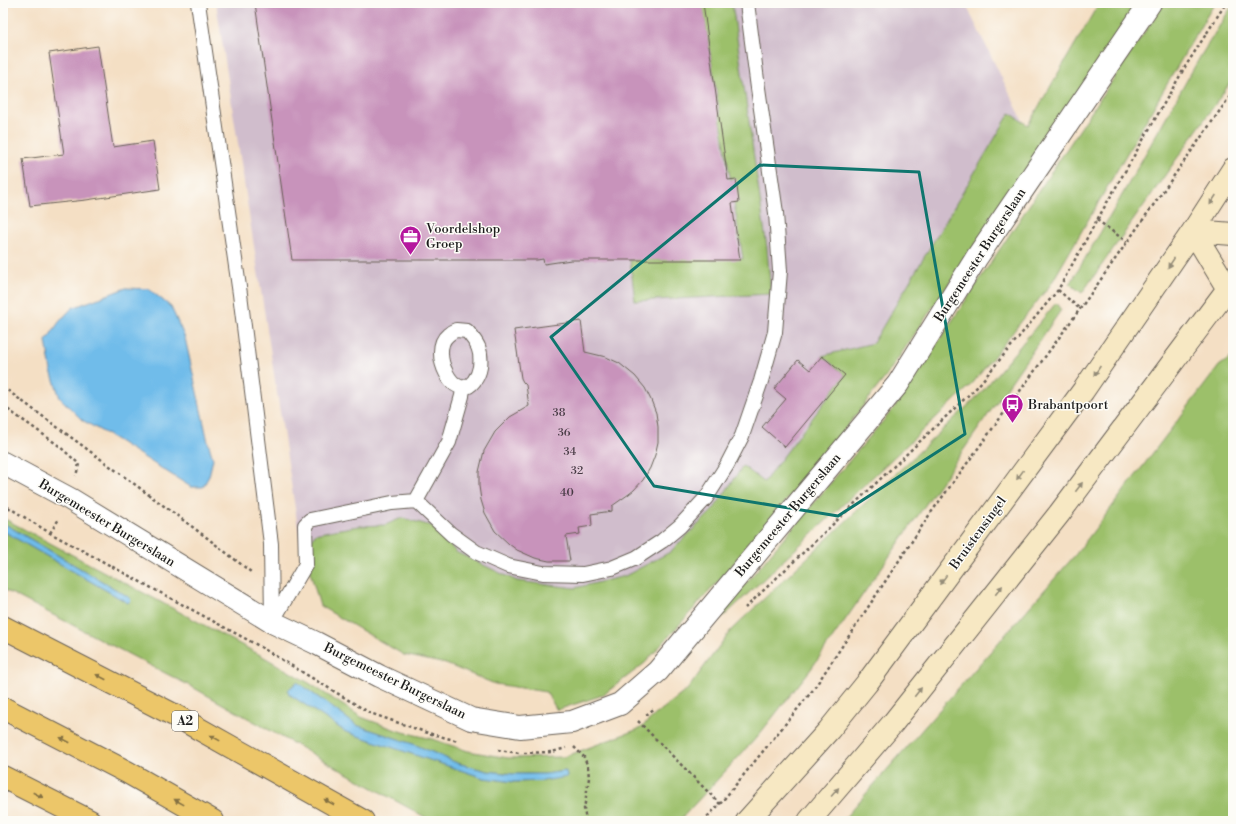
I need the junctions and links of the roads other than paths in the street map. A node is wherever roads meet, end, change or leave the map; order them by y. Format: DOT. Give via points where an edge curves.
graph roads {
  1 [pos="198,3"];
  2 [pos="747,3"];
  3 [pos="1150,3"];
  4 [pos="1233,169"];
  5 [pos="1192,231"];
  6 [pos="1233,234"];
  7 [pos="1231,288"];
  8 [pos="463,388"];
  9 [pos="3,463"];
  10 [pos="416,501"];
  11 [pos="272,622"];
  12 [pos="3,627"];
  13 [pos="3,708"];
  14 [pos="3,777"];
  15 [pos="90,821"];
  16 [pos="213,821"];
  17 [pos="363,821"];
  18 [pos="747,821"];
  19 [pos="809,821"];
  1 -- 11 [label="lane" via="240,294 271,544"];
  2 -- 10 [label="lane" via="776,212 780,271 775,332 742,436 706,498 680,526 636,558 612,568 583,574 543,574 502,564 476,552 451,534"];
  3 -- 11 [label="street, Burgemeester Burgerslaan" via="977,257 898,384 658,671 620,704 572,722 520,727 471,720"];
  4 -- 5 [label="main road, Bruistensingel, one-way"];
  5 -- 6 [label="main road"];
  5 -- 7 [label="main road"];
  5 -- 18 [label="main road, Bruistensingel, one-way" via="1084,391 867,683 829,730"];
  19 -- 7 [label="main road, one-way" via="893,723 1059,514"];
  8 -- 10 [label="lane" via="449,442"];
  9 -- 11 [label="street, Burgemeester Burgerslaan" via="70,499"];
  10 -- 11 [label="lane" via="392,503 310,520 305,525 306,564"];
  17 -- 12 [label="highway, A2, one-way" via="176,716"];
  16 -- 13 [label="highway, one-way"];
  14 -- 15 [label="highway, one-way"];
}
